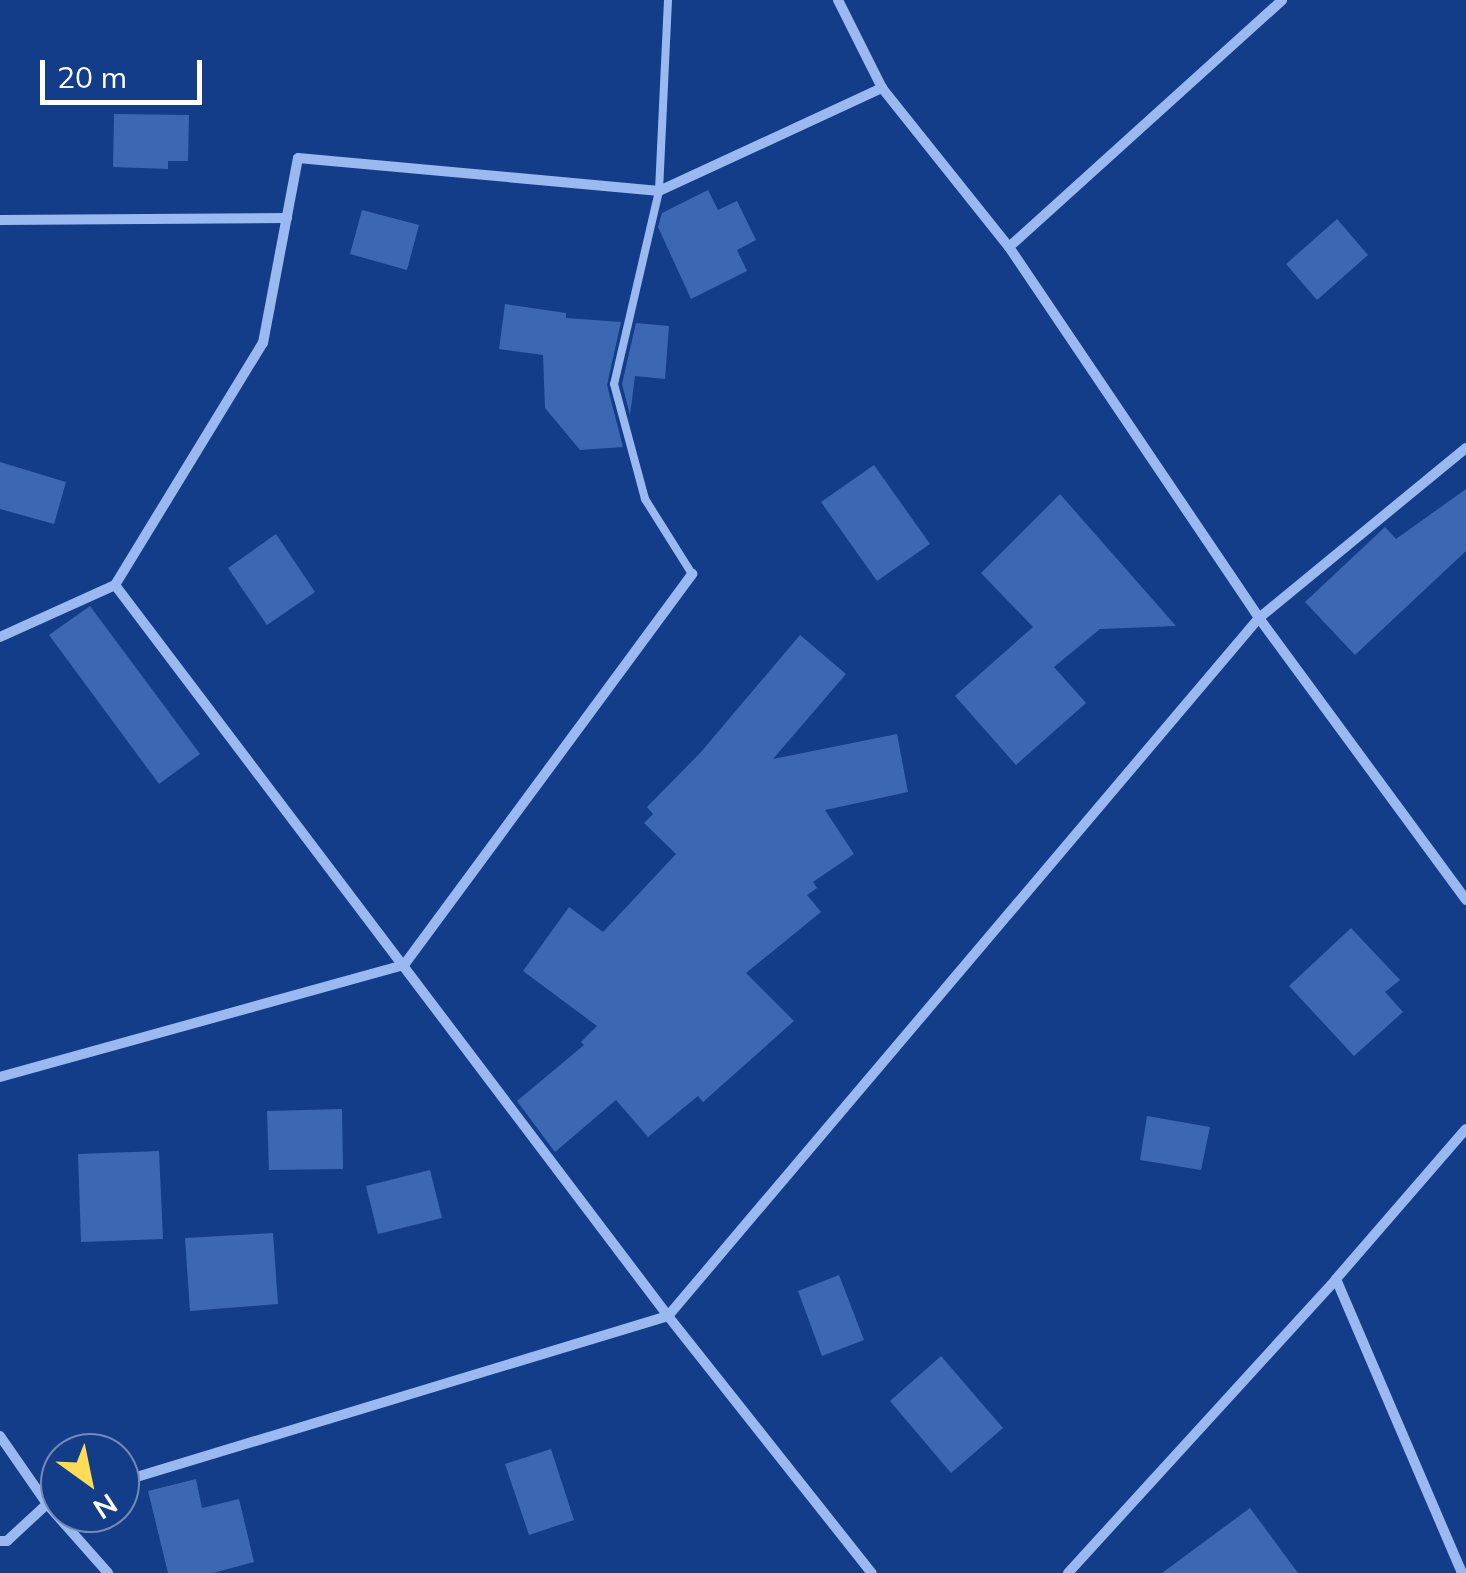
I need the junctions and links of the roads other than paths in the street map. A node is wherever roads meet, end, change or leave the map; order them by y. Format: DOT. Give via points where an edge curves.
graph roads {
  1 [pos="668,0"];
  2 [pos="838,0"];
  3 [pos="1282,0"];
  4 [pos="882,88"];
  5 [pos="659,191"];
  6 [pos="287,218"];
  7 [pos="0,220"];
  8 [pos="1009,247"];
  9 [pos="1466,448"];
  10 [pos="692,574"];
  11 [pos="115,585"];
  12 [pos="1259,618"];
  13 [pos="0,637"];
  14 [pos="1466,900"];
  15 [pos="404,965"];
  16 [pos="0,1076"];
  17 [pos="1466,1129"];
  18 [pos="1336,1279"];
  19 [pos="668,1316"];
  20 [pos="0,1436"];
  21 [pos="140,1476"];
  22 [pos="40,1494"];
  23 [pos="40,1510"];
  24 [pos="73,1533"];
  25 [pos="0,1541"];
  26 [pos="108,1573"];
  27 [pos="872,1573"];
  28 [pos="1068,1573"];
  29 [pos="1462,1573"];
  1 -- 5 [label="lane"];
  2 -- 4 [label="street"];
  3 -- 8 [label="street"];
  4 -- 5 [label="street"];
  4 -- 8 [label="street"];
  5 -- 6 [label="street" via="298,158"];
  5 -- 10 [label="lane" via="614,384 646,499"];
  6 -- 7 [label="street"];
  6 -- 11 [label="street" via="263,343"];
  8 -- 12 [label="street"];
  9 -- 12 [label="street"];
  10 -- 15 [label="street"];
  11 -- 13 [label="street"];
  11 -- 15 [label="street"];
  12 -- 14 [label="street"];
  12 -- 19 [label="street"];
  15 -- 16 [label="street"];
  15 -- 19 [label="street"];
  17 -- 18 [label="street"];
  18 -- 28 [label="street"];
  18 -- 29 [label="street"];
  19 -- 21 [label="street"];
  19 -- 27 [label="street"];
  20 -- 22 [label="street"];
  23 -- 25 [label="street"];
  24 -- 26 [label="street"];
}
